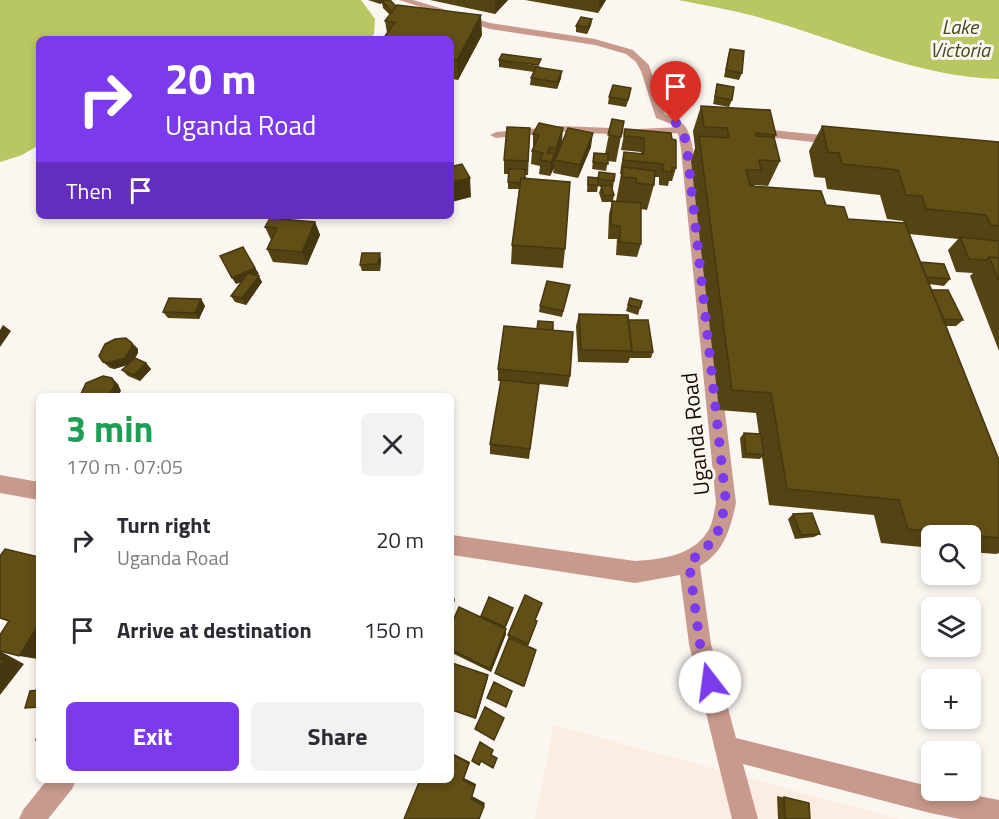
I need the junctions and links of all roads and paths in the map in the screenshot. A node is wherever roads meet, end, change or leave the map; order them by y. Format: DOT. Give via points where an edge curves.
graph roads {
  1 [pos="404,0"];
  2 [pos="684,127"];
  3 [pos="744,131"];
  4 [pos="496,135"];
  5 [pos="853,142"];
  6 [pos="0,484"];
  7 [pos="36,490"];
  8 [pos="454,545"];
  9 [pos="689,563"];
  10 [pos="728,748"];
  11 [pos="61,783"];
  12 [pos="999,813"];
  13 [pos="32,819"];
  14 [pos="746,819"];
  1 -- 2 [label="lane" via="503,29 630,52 646,68 660,116"];
  2 -- 4 [label="lane" via="638,132 560,129"];
  2 -- 9 [label="street, Uganda Road" via="726,503 716,538"];
  3 -- 5 [label="street"];
  6 -- 7 [label="street"];
  8 -- 9 [label="street, Uganda Road" via="634,572"];
  9 -- 10 [label="street" via="700,644"];
  10 -- 12 [label="street" via="878,788"];
  10 -- 14 [label="street"];
  11 -- 13 [label="street"];
}
